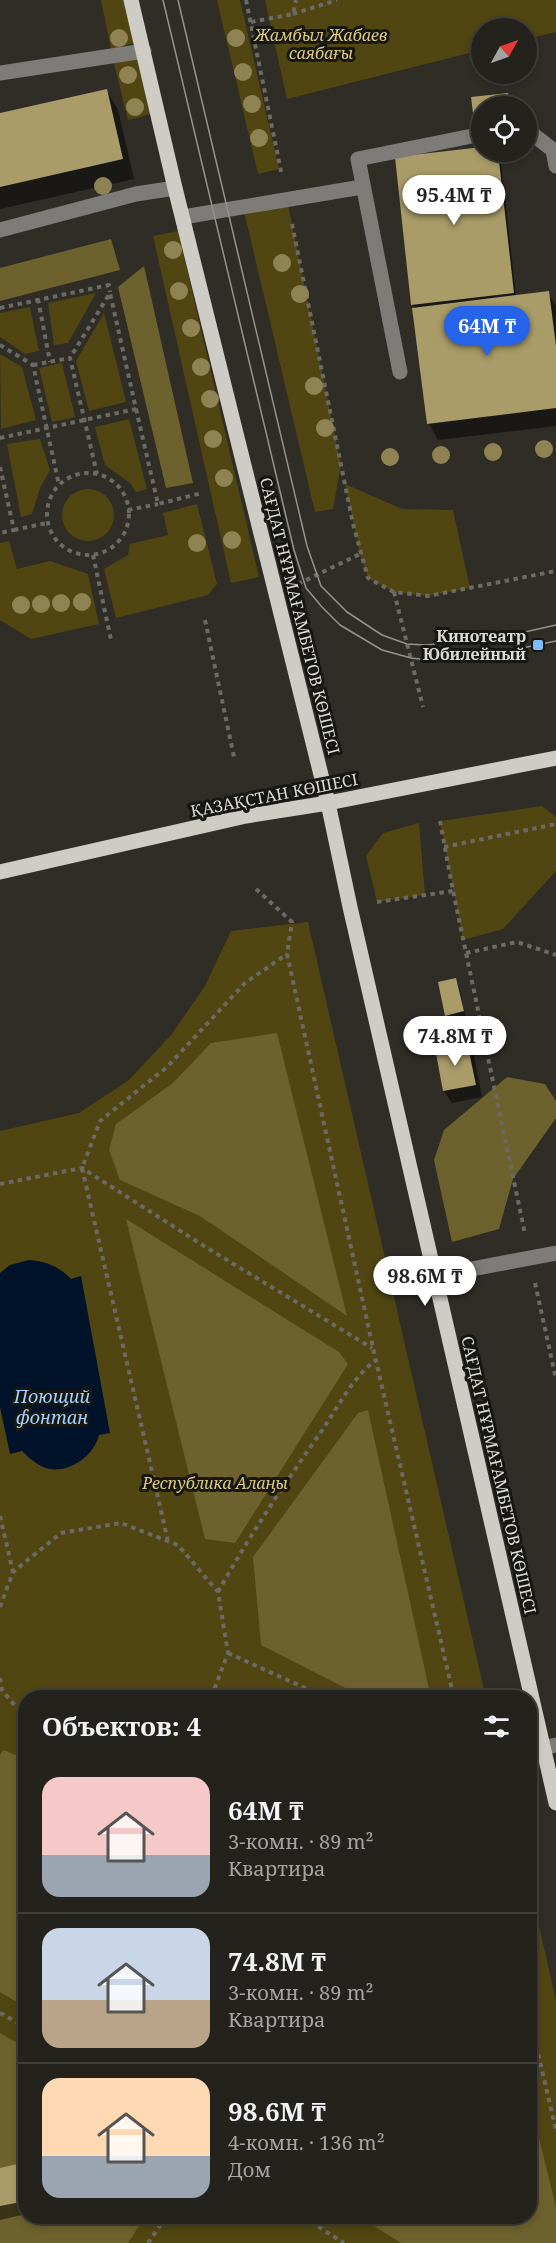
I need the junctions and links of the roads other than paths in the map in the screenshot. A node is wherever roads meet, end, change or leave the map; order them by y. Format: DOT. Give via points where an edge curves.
graph roads {
  1 [pos="131,0"];
  2 [pos="144,51"];
  3 [pos="0,73"];
  4 [pos="537,135"];
  5 [pos="471,136"];
  6 [pos="555,145"];
  7 [pos="556,166"];
  8 [pos="362,187"];
  9 [pos="175,188"];
  10 [pos="183,217"];
  11 [pos="0,230"];
  12 [pos="400,372"];
  13 [pos="556,758"];
  14 [pos="328,803"];
  15 [pos="0,872"];
  16 [pos="556,1252"];
  17 [pos="435,1276"];
  18 [pos="536,1690"];
  19 [pos="537,1694"];
  20 [pos="550,1747"];
  21 [pos="556,1803"];
  1 -- 2 [label="main road, САҒДАТ НҰРМАҒАМБЕТОВ КӨШЕСІ"];
  2 -- 3 [label="lane"];
  2 -- 9 [label="main road, САҒДАТ НҰРМАҒАМБЕТОВ КӨШЕСІ"];
  4 -- 6 [label="lane"];
  5 -- 8 [label="lane" via="358,159"];
  6 -- 7 [label="lane"];
  8 -- 10 [label="lane"];
  8 -- 12 [label="lane"];
  9 -- 10 [label="main road, САҒДАТ НҰРМАҒАМБЕТОВ КӨШЕСІ"];
  9 -- 11 [label="lane" via="136,194"];
  10 -- 14 [label="main road, САҒДАТ НҰРМАҒАМБЕТОВ КӨШЕСІ"];
  13 -- 14 [label="main road, ҚАЗАҚСТАН КӨШЕСІ"];
  14 -- 15 [label="main road, ҚАЗАҚСТАН КӨШЕСІ" via="246,816"];
  14 -- 17 [label="main road, САҒДАТ НҰРМАҒАМБЕТОВ КӨШЕСІ"];
  16 -- 17 [label="lane"];
  17 -- 18 [label="main road, САҒДАТ НҰРМАҒАМБЕТОВ КӨШЕСІ"];
  19 -- 20 [label="main road, САҒДАТ НҰРМАҒАМБЕТОВ КӨШЕСІ"];
  20 -- 21 [label="main road, САҒДАТ НҰРМАҒАМБЕТОВ КӨШЕСІ"];
}
